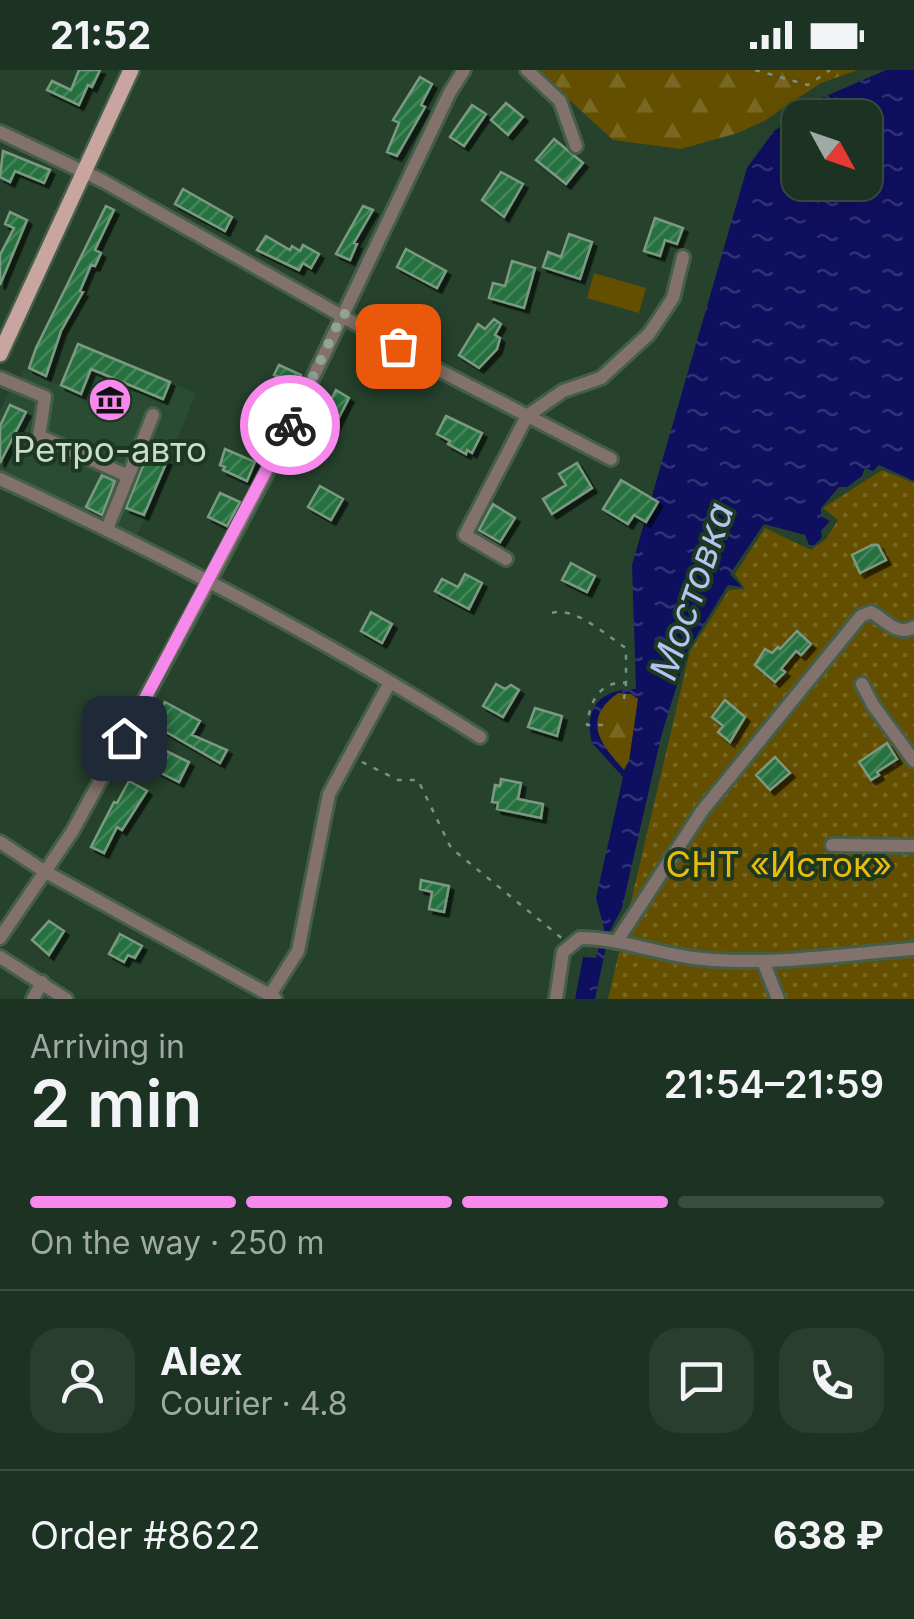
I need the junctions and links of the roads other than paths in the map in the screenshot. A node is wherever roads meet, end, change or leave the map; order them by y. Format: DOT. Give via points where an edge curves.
graph roads {
  1 [pos="131,70"];
  2 [pos="464,70"];
  3 [pos="527,70"];
  4 [pos="0,132"];
  5 [pos="576,146"];
  6 [pos="84,172"];
  7 [pos="682,257"];
  8 [pos="343,313"];
  9 [pos="0,354"];
  10 [pos="0,378"];
  11 [pos="153,415"];
  12 [pos="527,416"];
  13 [pos="611,459"];
  14 [pos="128,476"];
  15 [pos="0,479"];
  16 [pos="107,529"];
  17 [pos="506,559"];
  18 [pos="210,582"];
  19 [pos="914,627"];
  20 [pos="389,684"];
  21 [pos="862,684"];
  22 [pos="480,738"];
  23 [pos="914,761"];
  24 [pos="0,842"];
  25 [pos="832,844"];
  26 [pos="914,846"];
  27 [pos="44,871"];
  28 [pos="0,938"];
  29 [pos="614,941"];
  30 [pos="914,949"];
  31 [pos="0,956"];
  32 [pos="763,961"];
  33 [pos="42,982"];
  34 [pos="273,997"];
  35 [pos="33,999"];
  36 [pos="66,999"];
  37 [pos="556,999"];
  38 [pos="778,999"];
  1 -- 6 [label="main road"];
  2 -- 8 [label="street"];
  3 -- 5 [label="street" via="560,100"];
  4 -- 6 [label="street"];
  6 -- 8 [label="street"];
  6 -- 9 [label="main road"];
  7 -- 12 [label="street" via="673,298 650,334 601,378 563,390"];
  8 -- 12 [label="street"];
  8 -- 18 [label="street"];
  10 -- 14 [label="street" via="45,396 39,436"];
  11 -- 14 [label="street"];
  12 -- 13 [label="street"];
  12 -- 17 [label="street" via="466,535"];
  14 -- 16 [label="street"];
  15 -- 16 [label="street"];
  16 -- 18 [label="street"];
  18 -- 20 [label="street"];
  18 -- 27 [label="street"];
  19 -- 29 [label="street" via="906,632 871,612 861,616 702,811"];
  20 -- 22 [label="street"];
  20 -- 34 [label="street" via="329,794 298,950"];
  21 -- 23 [label="street"];
  24 -- 27 [label="street"];
  25 -- 26 [label="street"];
  27 -- 28 [label="street"];
  27 -- 34 [label="street"];
  29 -- 32 [label="street" via="701,959"];
  29 -- 37 [label="street" via="580,938 569,944"];
  30 -- 32 [label="street"];
  31 -- 33 [label="street"];
  32 -- 38 [label="street"];
  33 -- 35 [label="street"];
  33 -- 36 [label="street"];
}
